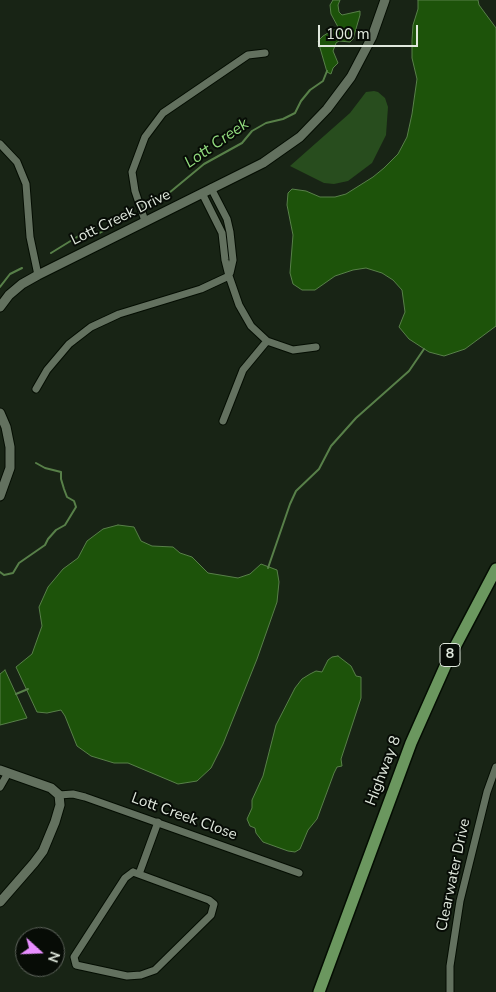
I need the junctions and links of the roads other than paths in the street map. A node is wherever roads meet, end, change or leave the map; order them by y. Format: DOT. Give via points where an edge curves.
graph roads {
  1 [pos="384,0"];
  2 [pos="265,53"];
  3 [pos="0,144"];
  4 [pos="207,191"];
  5 [pos="145,221"];
  6 [pos="38,274"];
  7 [pos="229,276"];
  8 [pos="0,306"];
  9 [pos="267,341"];
  10 [pos="316,347"];
  11 [pos="36,389"];
  12 [pos="0,413"];
  13 [pos="223,421"];
  14 [pos="0,496"];
  15 [pos="496,569"];
  16 [pos="496,767"];
  17 [pos="4,771"];
  18 [pos="0,787"];
  19 [pos="59,795"];
  20 [pos="158,822"];
  21 [pos="299,873"];
  22 [pos="140,874"];
  23 [pos="0,902"];
  24 [pos="319,992"];
  25 [pos="450,992"];
  1 -- 4 [label="street, Lott Creek Drive" via="361,60 328,109 283,150"];
  2 -- 5 [label="street" via="248,55 163,113 145,137 132,172"];
  3 -- 6 [label="street" via="17,162 26,184 30,237"];
  4 -- 5 [label="street, Lott Creek Drive"];
  4 -- 7 [label="street" via="227,219 233,260"];
  5 -- 6 [label="street, Lott Creek Drive"];
  6 -- 8 [label="street, Lott Creek Drive" via="22,284"];
  7 -- 9 [label="street" via="239,305 251,326"];
  7 -- 11 [label="street" via="201,289 119,314 92,327 69,344"];
  9 -- 10 [label="street" via="292,350"];
  9 -- 13 [label="street" via="243,370"];
  12 -- 14 [label="street" via="10,447 10,468"];
  15 -- 24 [label="main road, Highway 8 / 8" via="447,662 410,743"];
  16 -- 25 [label="street, Clearwater Drive" via="484,801 460,902 450,966"];
  17 -- 18 [label="street"];
  17 -- 19 [label="street" via="51,788"];
  19 -- 20 [label="street, Lott Creek Close" via="77,795"];
  19 -- 23 [label="street" via="58,813 42,851"];
  20 -- 21 [label="street, Lott Creek Close"];
  20 -- 22 [label="street"];
  22 -- 22 [label="street" via="209,900 214,904 211,915 155,970 127,976 76,965 74,958 125,878 133,872"];
}
